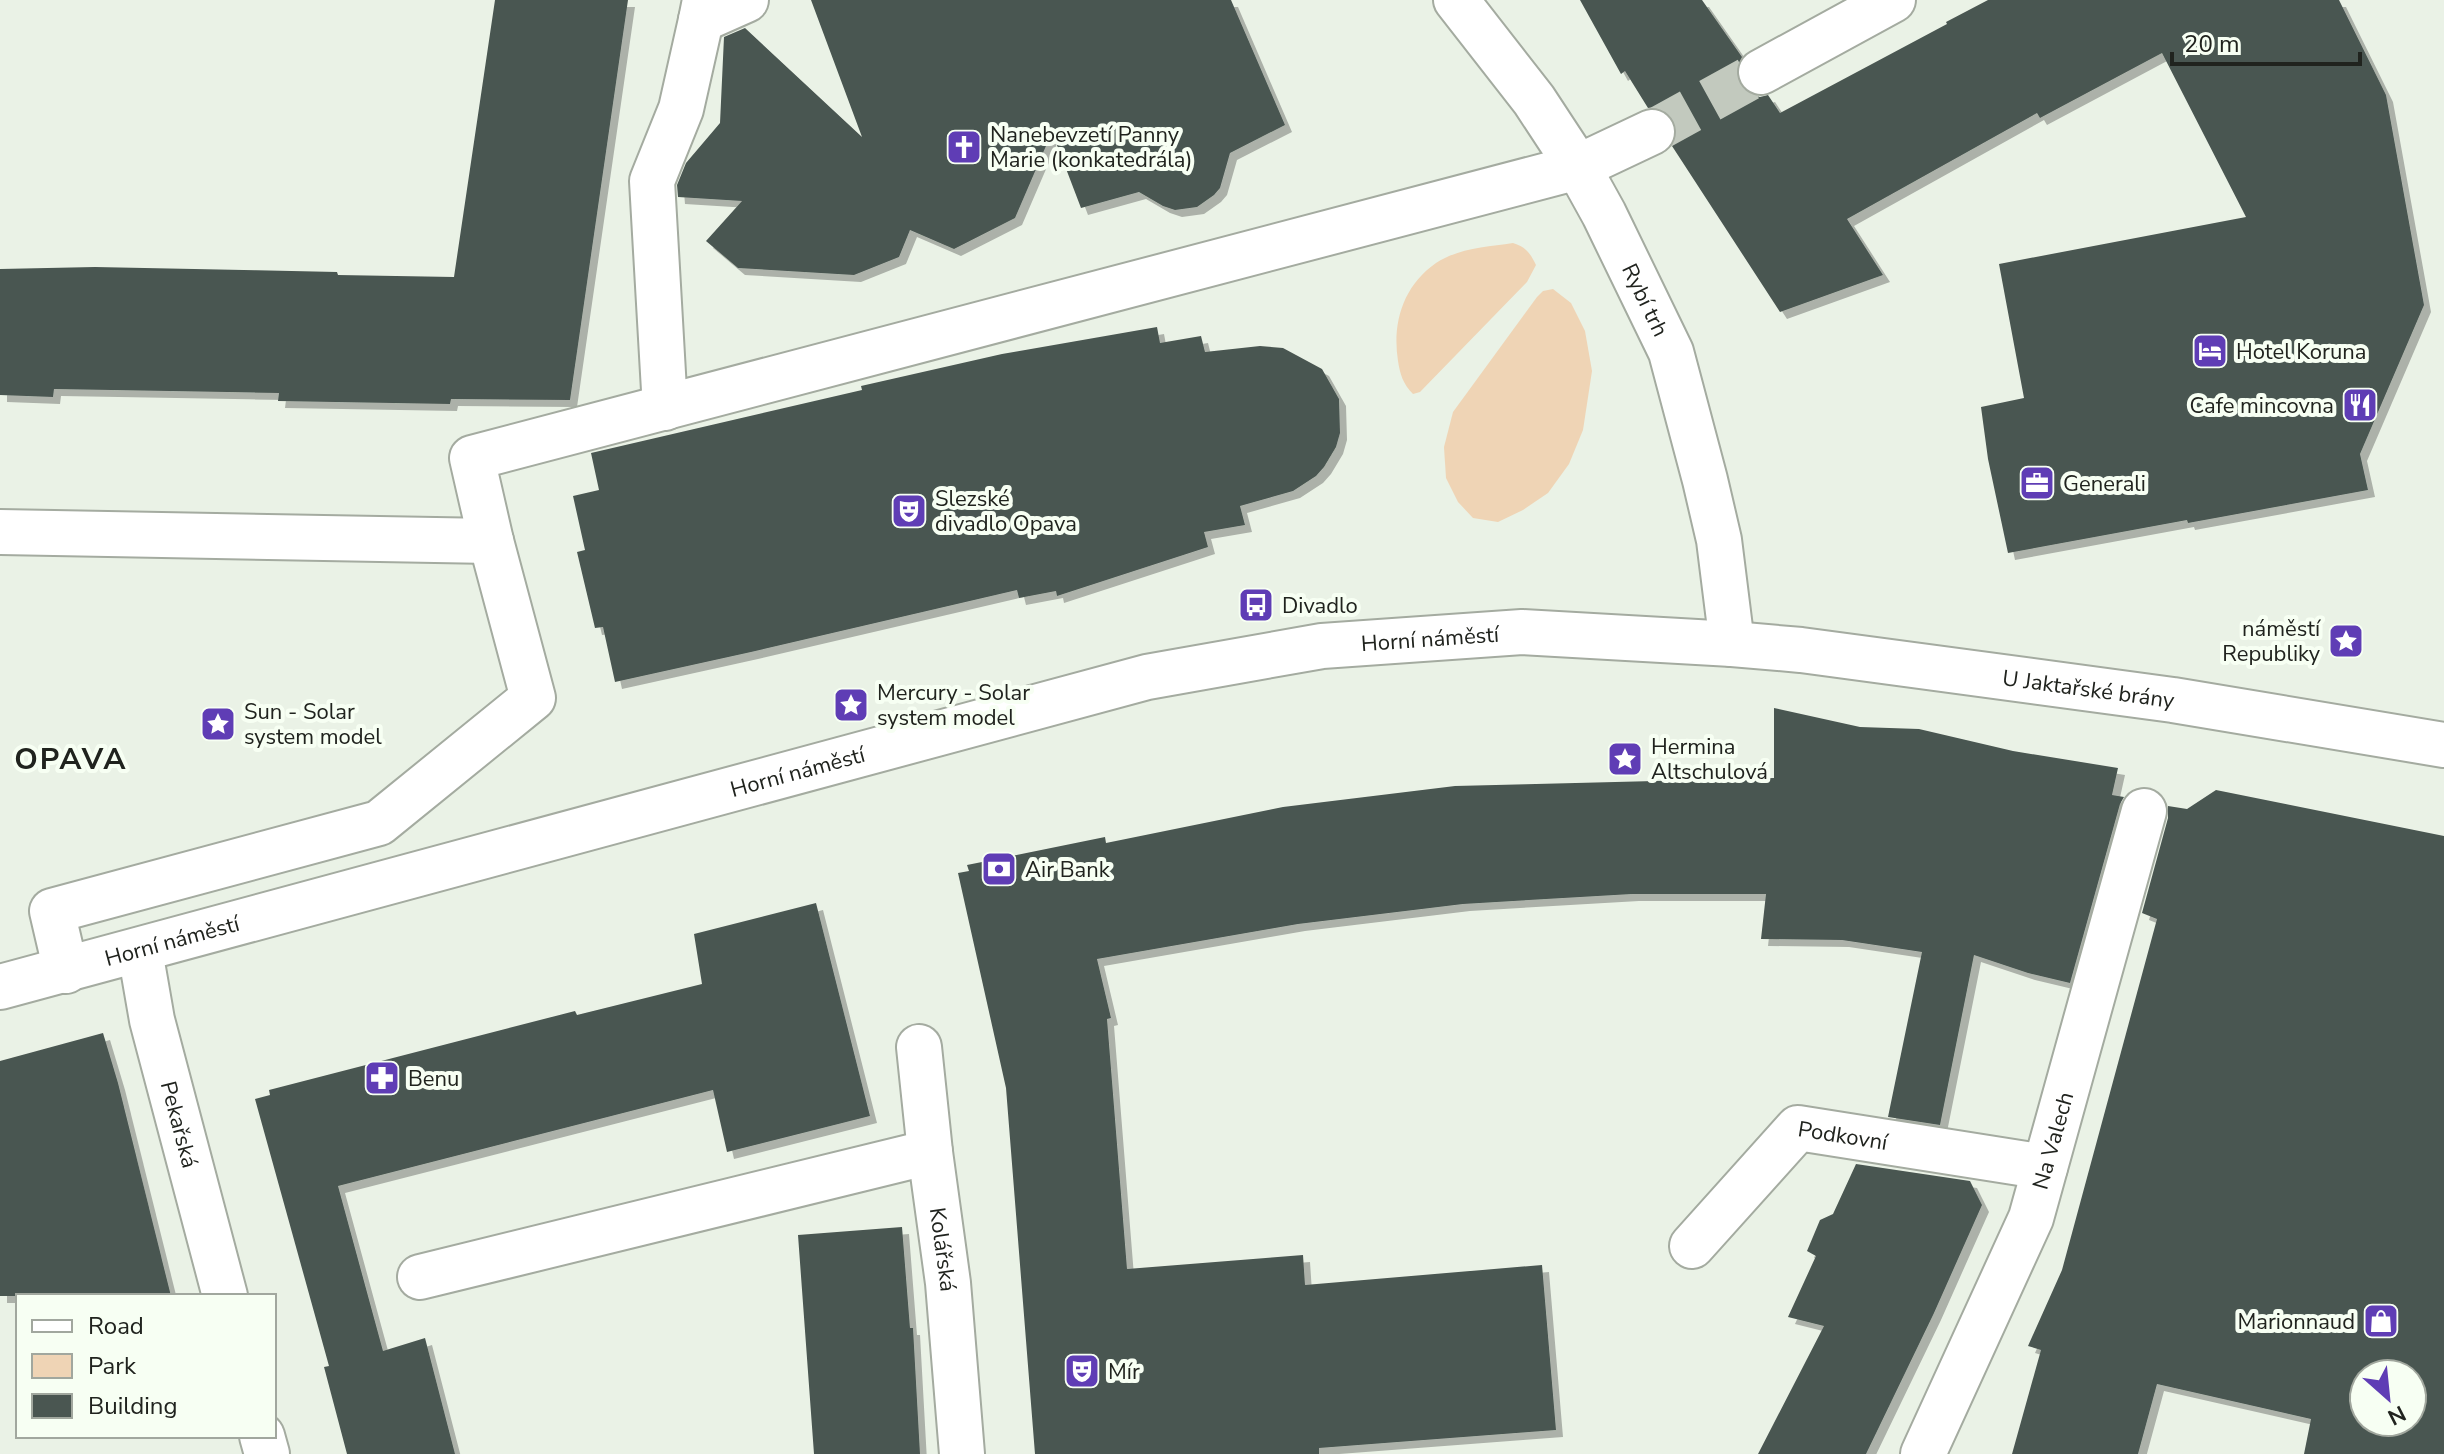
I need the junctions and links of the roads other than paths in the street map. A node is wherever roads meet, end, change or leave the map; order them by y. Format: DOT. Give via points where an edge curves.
graph roads {
  1 [pos="746,0"];
  2 [pos="1456,0"];
  3 [pos="1893,0"];
  4 [pos="703,10"];
  5 [pos="1761,72"];
  6 [pos="1652,132"];
  7 [pos="1578,167"];
  8 [pos="665,408"];
  9 [pos="0,532"];
  10 [pos="491,541"];
  11 [pos="1732,644"];
  12 [pos="2444,745"];
  13 [pos="2144,811"];
  14 [pos="140,951"];
  15 [pos="66,971"];
  16 [pos="0,987"];
  17 [pos="919,1047"];
  18 [pos="930,1152"];
  19 [pos="2045,1167"];
  20 [pos="1692,1246"];
  21 [pos="420,1277"];
  22 [pos="224,1294"];
  23 [pos="962,1454"];
  24 [pos="1923,1454"];
  1 -- 4 [label="street"];
  2 -- 7 [label="street, Rybí trh"];
  3 -- 5 [label="street"];
  4 -- 8 [label="street" via="681,109 652,181"];
  6 -- 7 [label="street"];
  7 -- 8 [label="street"];
  7 -- 11 [label="street, Rybí trh" via="1671,352 1719,540"];
  8 -- 10 [label="street" via="472,458"];
  9 -- 10 [label="street"];
  10 -- 15 [label="street" via="533,698 379,823 52,911"];
  11 -- 12 [label="street, U Jaktařské brány" via="2173,700"];
  11 -- 14 [label="street, Horní náměstí" via="1522,632 1322,646 1147,677"];
  13 -- 19 [label="street, Na Valech"];
  14 -- 15 [label="street, Horní náměstí"];
  14 -- 22 [label="street, Pekařská" via="152,1020"];
  15 -- 16 [label="street, Horní náměstí"];
  17 -- 18 [label="street, Kolářská"];
  18 -- 21 [label="street"];
  18 -- 23 [label="street, Kolářská" via="948,1283"];
  19 -- 20 [label="street, Podkovní" via="1798,1128"];
  19 -- 24 [label="street, Na Valech" via="2031,1218"];
}
